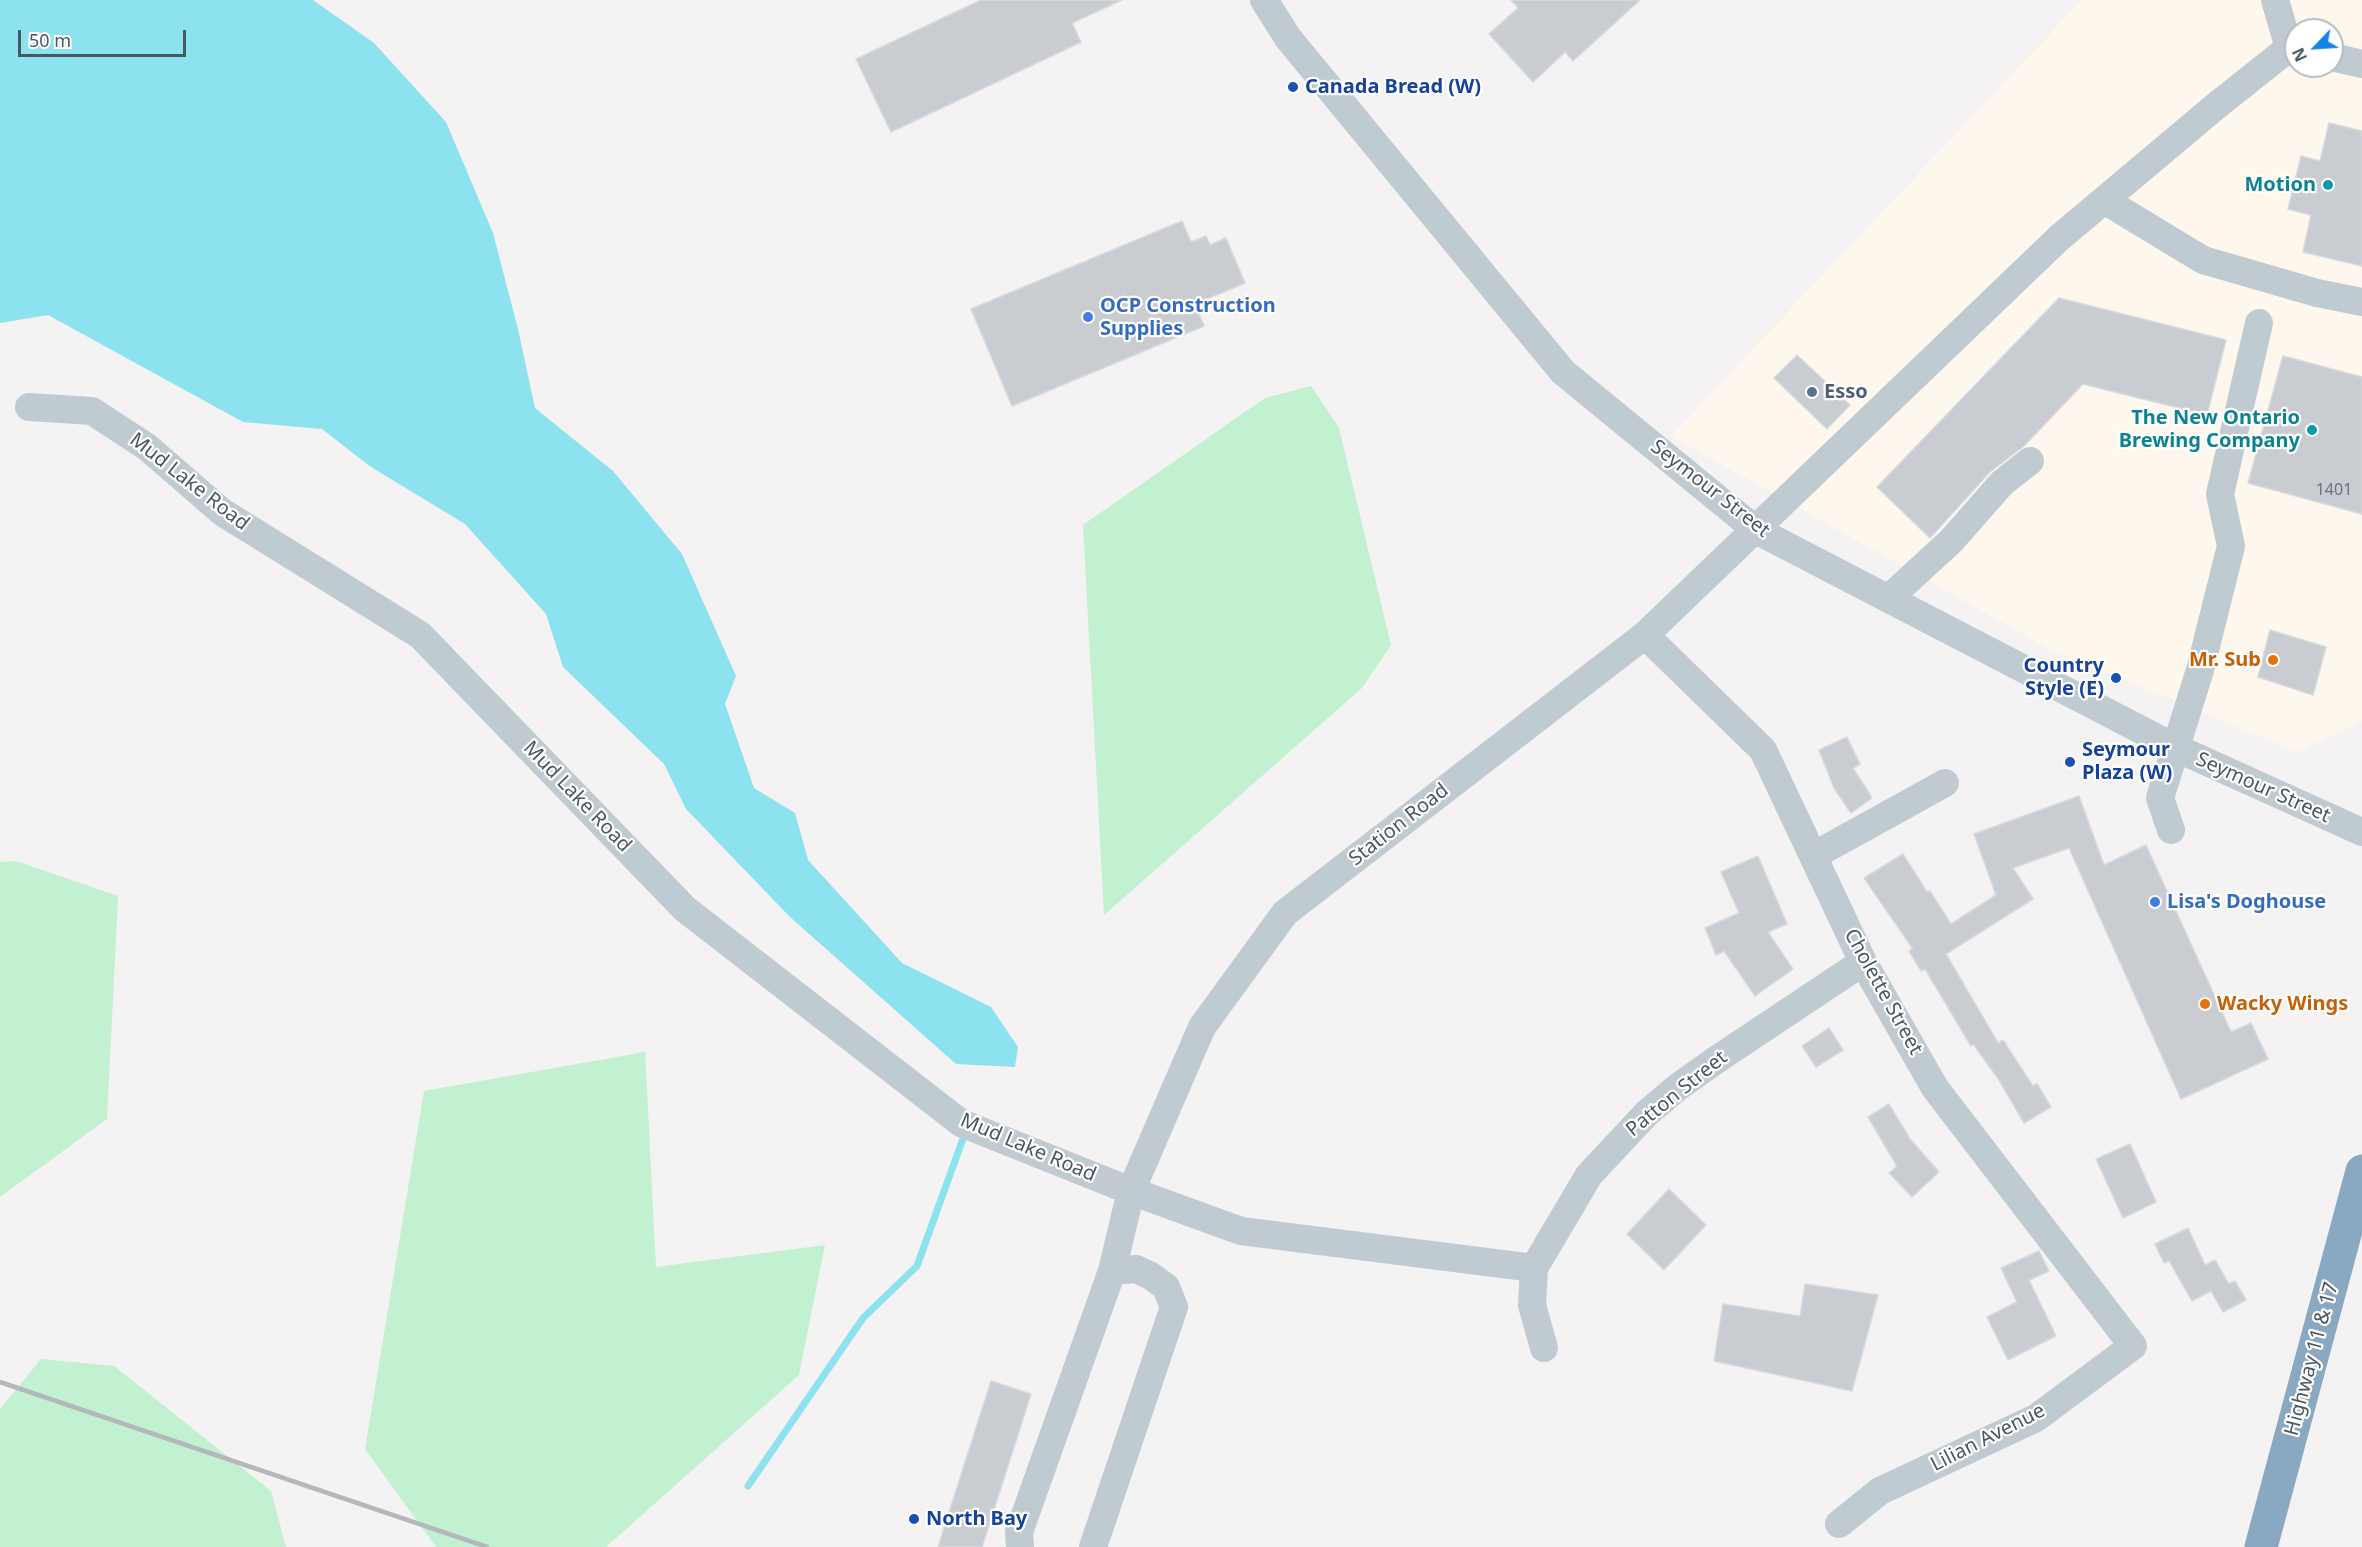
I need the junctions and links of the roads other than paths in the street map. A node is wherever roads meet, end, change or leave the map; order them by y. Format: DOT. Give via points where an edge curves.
graph roads {
  1 [pos="1264,0"];
  2 [pos="2275,0"];
  3 [pos="2284,24"];
  4 [pos="2284,55"];
  5 [pos="2344,60"];
  6 [pos="2362,64"];
  7 [pos="2104,200"];
  8 [pos="2362,302"];
  9 [pos="2259,323"];
  10 [pos="28,407"];
  11 [pos="2030,460"];
  12 [pos="1756,530"];
  13 [pos="1888,598"];
  14 [pos="1645,635"];
  15 [pos="2176,748"];
  16 [pos="1945,783"];
  17 [pos="2171,830"];
  18 [pos="2362,832"];
  19 [pos="1813,856"];
  20 [pos="1863,962"];
  21 [pos="2362,1171"];
  22 [pos="1131,1191"];
  23 [pos="1534,1268"];
  24 [pos="1112,1271"];
  25 [pos="2133,1346"];
  26 [pos="1544,1348"];
  27 [pos="1839,1524"];
  28 [pos="1020,1547"];
  29 [pos="1093,1547"];
  30 [pos="2261,1547"];
  1 -- 12 [label="street, Seymour Street" via="1288,38 1563,372"];
  2 -- 3 [label="street"];
  4 -- 7 [label="street, Station Road"];
  5 -- 6 [label="street"];
  7 -- 8 [label="street" via="2203,260"];
  7 -- 12 [label="street, Station Road" via="2059,238"];
  9 -- 15 [label="street" via="2220,494 2231,546"];
  10 -- 22 [label="street, Mud Lake Road" via="92,411 147,447 222,512 420,635 685,909 961,1123"];
  11 -- 13 [label="street" via="2002,483 1950,541"];
  12 -- 13 [label="street, Seymour Street"];
  12 -- 14 [label="street, Station Road"];
  13 -- 15 [label="street, Seymour Street"];
  14 -- 19 [label="street, Cholette Street" via="1763,750"];
  14 -- 22 [label="street, Station Road" via="1285,913 1202,1027"];
  15 -- 17 [label="street" via="2160,798"];
  15 -- 18 [label="street, Seymour Street"];
  16 -- 19 [label="street"];
  19 -- 20 [label="street, Cholette Street"];
  20 -- 23 [label="street, Patton Street" via="1716,1060 1647,1113 1589,1175"];
  20 -- 25 [label="street, Cholette Street" via="1935,1088"];
  21 -- 30 [label="highway, Highway 11 & 17"];
  22 -- 23 [label="street" via="1241,1231"];
  22 -- 24 [label="street, Station Road"];
  23 -- 26 [label="street, Patton Street" via="1532,1305"];
  24 -- 28 [label="street, Station Road" via="1019,1532"];
  24 -- 29 [label="street" via="1136,1269 1151,1276 1166,1287 1174,1307"];
  25 -- 27 [label="street, Lilian Avenue" via="2036,1418 1880,1491"];
}
